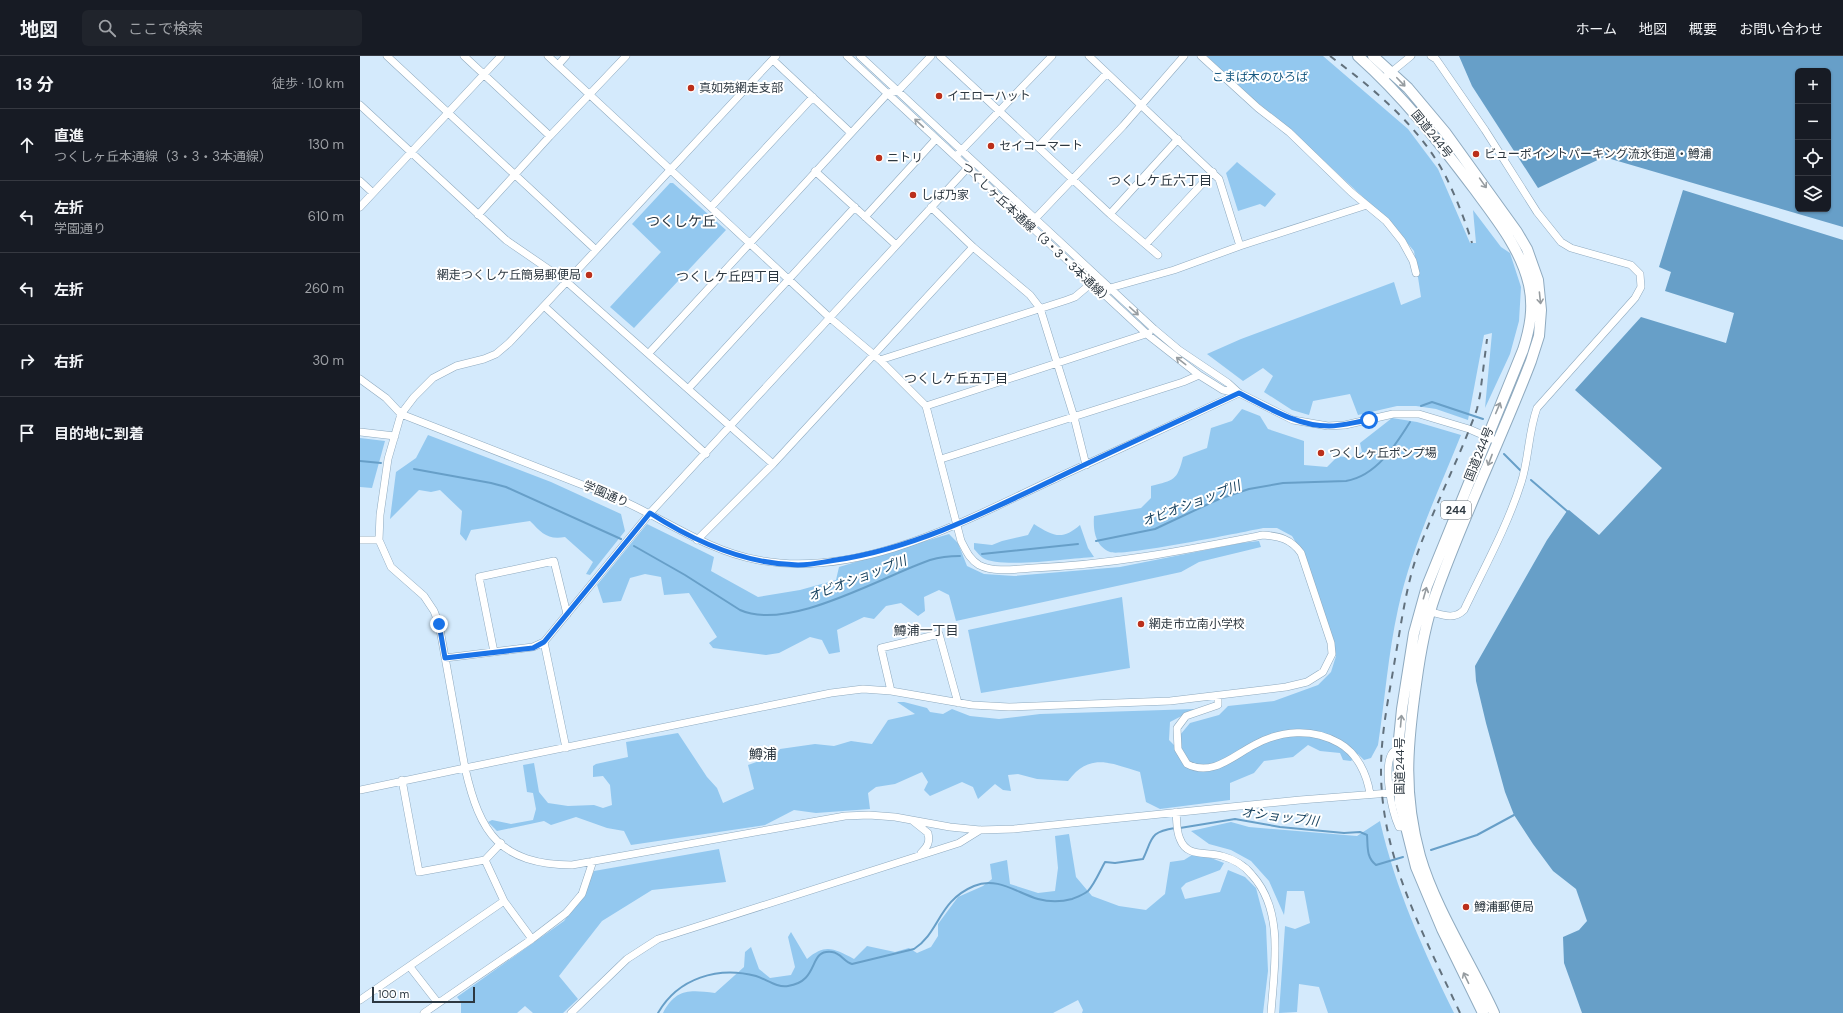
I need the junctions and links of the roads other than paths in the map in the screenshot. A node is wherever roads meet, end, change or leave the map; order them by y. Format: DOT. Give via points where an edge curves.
graph roads {
  1 [pos="387,56"];
  2 [pos="464,56"];
  3 [pos="501,56"];
  4 [pos="548,56"];
  5 [pos="566,56"];
  6 [pos="626,56"];
  7 [pos="847,56"];
  8 [pos="860,56"];
  9 [pos="931,56"];
  10 [pos="940,56"];
  11 [pos="1052,56"];
  12 [pos="1089,56"];
  13 [pos="1184,56"];
  14 [pos="1201,56"];
  15 [pos="1358,56"];
  16 [pos="1372,56"];
  17 [pos="1411,56"];
  18 [pos="1431,56"];
  19 [pos="774,58"];
  20 [pos="558,65"];
  21 [pos="1391,71"];
  22 [pos="1107,73"];
  23 [pos="484,74"];
  24 [pos="1383,79"];
  25 [pos="898,91"];
  26 [pos="888,93"];
  27 [pos="590,95"];
  28 [pos="812,97"];
  29 [pos="360,105"];
  30 [pos="1142,106"];
  31 [pos="1000,111"];
  32 [pos="448,113"];
  33 [pos="851,133"];
  34 [pos="550,136"];
  35 [pos="936,139"];
  36 [pos="1178,139"];
  37 [pos="1038,147"];
  38 [pos="961,151"];
  39 [pos="411,152"];
  40 [pos="955,157"];
  41 [pos="973,162"];
  42 [pos="967,168"];
  43 [pos="670,170"];
  44 [pos="815,171"];
  45 [pos="1214,172"];
  46 [pos="514,174"];
  47 [pos="1073,179"];
  48 [pos="360,181"];
  49 [pos="373,193"];
  50 [pos="1367,205"];
  51 [pos="360,207"];
  52 [pos="711,207"];
  53 [pos="855,207"];
  54 [pos="931,207"];
  55 [pos="1110,214"];
  56 [pos="478,215"];
  57 [pos="865,217"];
  58 [pos="1035,218"];
  59 [pos="1030,225"];
  60 [pos="749,242"];
  61 [pos="1146,244"];
  62 [pos="896,245"];
  63 [pos="1240,246"];
  64 [pos="973,247"];
  65 [pos="596,250"];
  66 [pos="1158,255"];
  67 [pos="1416,272"];
  68 [pos="1098,277"];
  69 [pos="788,279"];
  70 [pos="567,282"];
  71 [pos="1092,284"];
  72 [pos="1110,288"];
  73 [pos="1104,295"];
  74 [pos="544,306"];
  75 [pos="1040,308"];
  76 [pos="829,317"];
  77 [pos="1154,329"];
  78 [pos="1148,335"];
  79 [pos="649,353"];
  80 [pos="873,355"];
  81 [pos="880,360"];
  82 [pos="1058,364"];
  83 [pos="1199,374"];
  84 [pos="360,379"];
  85 [pos="688,388"];
  86 [pos="1239,393"];
  87 [pos="926,406"];
  88 [pos="401,414"];
  89 [pos="1074,417"];
  90 [pos="731,427"];
  91 [pos="360,432"];
  92 [pos="395,436"];
  93 [pos="1486,437"];
  94 [pos="1497,442"];
  95 [pos="706,454"];
  96 [pos="941,459"];
  97 [pos="772,464"];
  98 [pos="1086,465"];
  99 [pos="650,513"];
  100 [pos="957,525"];
  101 [pos="360,540"];
  102 [pos="379,540"];
  103 [pos="697,540"];
  104 [pos="1425,611"];
  105 [pos="567,614"];
  106 [pos="544,642"];
  107 [pos="494,652"];
  108 [pos="445,658"];
  109 [pos="891,691"];
  110 [pos="1218,696"];
  111 [pos="958,703"];
  112 [pos="566,748"];
  113 [pos="1403,749"];
  114 [pos="465,768"];
  115 [pos="402,780"];
  116 [pos="360,790"];
  117 [pos="1390,793"];
  118 [pos="1370,794"];
  119 [pos="1176,812"];
  120 [pos="912,820"];
  121 [pos="1409,827"];
  122 [pos="980,830"];
  123 [pos="501,843"];
  124 [pos="920,854"];
  125 [pos="485,860"];
  126 [pos="594,861"];
  127 [pos="504,901"];
  128 [pos="532,939"];
  129 [pos="410,966"];
  130 [pos="360,1000"];
  131 [pos="438,1003"];
  132 [pos="424,1013"];
  133 [pos="571,1013"];
  134 [pos="1271,1013"];
  135 [pos="1483,1013"];
  136 [pos="1494,1013"];
  1 -- 32 [label="street"];
  2 -- 23 [label="street"];
  3 -- 23 [label="street"];
  4 -- 20 [label="street"];
  5 -- 20 [label="street"];
  6 -- 27 [label="street"];
  7 -- 26 [label="street, つくしヶ丘本通線（3・3・3本通線）"];
  8 -- 25 [label="street, つくしヶ丘本通線（3・3・3本通線）"];
  9 -- 25 [label="street"];
  10 -- 31 [label="street"];
  11 -- 31 [label="street"];
  12 -- 22 [label="street"];
  13 -- 30 [label="street"];
  14 -- 50 [label="street" via="1258,108 1289,132"];
  15 -- 24 [label="highway, 国道244号 / 244"];
  16 -- 21 [label="highway, 国道244号 / 244"];
  17 -- 21 [label="street"];
  18 -- 104 [label="street" via="1436,59 1485,130 1537,212 1561,242 1571,248 1632,265 1640,274 1641,287 1635,298 1537,408 1517,496 1464,610 1453,617"];
  19 -- 28 [label="street"];
  19 -- 43 [label="street"];
  20 -- 27 [label="street"];
  21 -- 24 [label="street"];
  21 -- 94 [label="highway, 国道244号 / 244, one-way" via="1445,132 1517,232 1534,264 1541,310 1539,336 1523,382"];
  22 -- 30 [label="street"];
  22 -- 37 [label="street"];
  23 -- 32 [label="street"];
  23 -- 34 [label="street"];
  93 -- 24 [label="highway, 国道244号 / 244, one-way" via="1529,331 1529,284 1517,253 1493,215 1446,151"];
  25 -- 26 [label="street"];
  25 -- 38 [label="street, つくしヶ丘本通線（3・3・3本通線）"];
  26 -- 33 [label="street"];
  35 -- 26 [label="street, つくしヶ丘本通線（3・3・3本通線）, one-way"];
  27 -- 34 [label="street"];
  27 -- 43 [label="street"];
  28 -- 33 [label="street"];
  28 -- 52 [label="street"];
  29 -- 39 [label="street"];
  30 -- 36 [label="street"];
  30 -- 47 [label="street"];
  31 -- 37 [label="street"];
  31 -- 38 [label="street"];
  32 -- 39 [label="street"];
  32 -- 46 [label="street"];
  33 -- 44 [label="street"];
  34 -- 46 [label="street"];
  35 -- 40 [label="street, つくしヶ丘本通線（3・3・3本通線）"];
  35 -- 57 [label="street"];
  36 -- 45 [label="street"];
  36 -- 55 [label="street"];
  37 -- 47 [label="street"];
  38 -- 40 [label="street"];
  38 -- 41 [label="street, つくしヶ丘本通線（3・3・3本通線）"];
  39 -- 49 [label="street"];
  39 -- 56 [label="street"];
  40 -- 42 [label="street, つくしヶ丘本通線（3・3・3本通線）"];
  41 -- 42 [label="street"];
  41 -- 58 [label="street, つくしヶ丘本通線（3・3・3本通線）"];
  42 -- 54 [label="street"];
  42 -- 59 [label="street, つくしヶ丘本通線（3・3・3本通線）"];
  43 -- 52 [label="street"];
  43 -- 65 [label="street"];
  44 -- 53 [label="street"];
  44 -- 60 [label="street"];
  45 -- 61 [label="street"];
  45 -- 63 [label="street" via="1219,179"];
  46 -- 56 [label="street"];
  46 -- 65 [label="street"];
  47 -- 55 [label="street"];
  47 -- 58 [label="street"];
  48 -- 49 [label="street"];
  49 -- 51 [label="street"];
  50 -- 63 [label="street"];
  50 -- 67 [label="street" via="1386,221 1402,241"];
  52 -- 60 [label="street"];
  53 -- 57 [label="street"];
  53 -- 69 [label="street"];
  54 -- 62 [label="street"];
  54 -- 64 [label="street"];
  55 -- 61 [label="street"];
  56 -- 70 [label="street" via="506,240"];
  57 -- 62 [label="street"];
  58 -- 59 [label="street"];
  58 -- 68 [label="street, つくしヶ丘本通線（3・3・3本通線）"];
  59 -- 71 [label="street, つくしヶ丘本通線（3・3・3本通線）"];
  60 -- 69 [label="street"];
  60 -- 79 [label="street"];
  61 -- 66 [label="street"];
  62 -- 76 [label="street"];
  63 -- 72 [label="street" via="1174,270"];
  64 -- 75 [label="street" via="1030,295"];
  64 -- 80 [label="street"];
  65 -- 70 [label="street"];
  68 -- 71 [label="street"];
  68 -- 72 [label="street, つくしヶ丘本通線（3・3・3本通線）"];
  69 -- 76 [label="street"];
  69 -- 85 [label="street"];
  70 -- 74 [label="street"];
  70 -- 79 [label="street"];
  71 -- 73 [label="street, つくしヶ丘本通線（3・3・3本通線）"];
  71 -- 75 [label="street" via="1075,297"];
  72 -- 73 [label="street"];
  72 -- 77 [label="street, つくしヶ丘本通線（3・3・3本通線）, one-way"];
  73 -- 78 [label="street, つくしヶ丘本通線（3・3・3本通線）"];
  74 -- 88 [label="street" via="510,343 496,354 456,366 433,378"];
  74 -- 95 [label="street"];
  75 -- 81 [label="street"];
  75 -- 82 [label="street"];
  76 -- 80 [label="street"];
  76 -- 90 [label="street"];
  77 -- 78 [label="street"];
  77 -- 86 [label="street, つくしヶ丘本通線（3・3・3本通線）"];
  78 -- 82 [label="street"];
  83 -- 78 [label="street, つくしヶ丘本通線（3・3・3本通線）, one-way"];
  79 -- 85 [label="street"];
  80 -- 81 [label="street"];
  80 -- 97 [label="street"];
  81 -- 87 [label="street"];
  82 -- 87 [label="street"];
  82 -- 89 [label="street"];
  83 -- 86 [label="street, つくしヶ丘本通線（3・3・3本通線）" via="1223,390"];
  83 -- 89 [label="street" via="1183,382"];
  84 -- 88 [label="street, 学園通り" via="386,398"];
  85 -- 90 [label="street"];
  86 -- 93 [label="street, つくしヶ丘本通線（3・3・3本通線）" via="1293,420 1310,424 1345,425 1393,414 1419,414 1469,429"];
  86 -- 98 [label="street, 学園通り"];
  87 -- 96 [label="street"];
  88 -- 92 [label="street"];
  88 -- 99 [label="street, 学園通り" via="583,484"];
  89 -- 96 [label="street"];
  89 -- 98 [label="street"];
  90 -- 95 [label="street"];
  90 -- 97 [label="street"];
  91 -- 92 [label="street"];
  92 -- 102 [label="street" via="382,496"];
  93 -- 94 [label="street, つくしヶ丘本通線（3・3・3本通線）"];
  104 -- 93 [label="highway, 国道244号 / 244, one-way" via="1435,563"];
  94 -- 104 [label="highway, 国道244号 / 244, one-way"];
  95 -- 99 [label="street"];
  96 -- 100 [label="street"];
  97 -- 103 [label="street"];
  98 -- 100 [label="street, 学園通り"];
  99 -- 103 [label="street, 学園通り" via="672,528"];
  99 -- 105 [label="street"];
  100 -- 103 [label="street, 学園通り" via="873,553 800,565 738,556"];
  100 -- 110 [label="street" via="968,556 979,565 994,569 1076,566 1145,558 1263,535 1278,536 1295,544 1305,565 1331,643 1332,654 1323,672 1302,684"];
  101 -- 102 [label="street"];
  102 -- 108 [label="street" via="391,568 424,596 434,611"];
  104 -- 113 [label="highway, 国道244号 / 244" via="1421,649"];
  105 -- 106 [label="street"];
  105 -- 107 [label="street" via="554,561 479,577"];
  106 -- 107 [label="street" via="533,648"];
  106 -- 112 [label="street"];
  107 -- 108 [label="street"];
  108 -- 114 [label="street"];
  109 -- 111 [label="street"];
  109 -- 111 [label="street" via="881,648 939,634"];
  109 -- 112 [label="street" via="863,689 831,693"];
  110 -- 111 [label="street" via="1070,706 1009,707"];
  110 -- 118 [label="street" via="1218,705 1186,716 1177,728 1178,748 1187,764 1198,768 1212,768 1270,738 1289,733 1315,734 1343,745 1356,757 1365,775"];
  112 -- 114 [label="street"];
  113 -- 117 [label="street" via="1394,751 1390,758"];
  113 -- 121 [label="highway, 国道244号 / 244"];
  114 -- 115 [label="street"];
  114 -- 123 [label="street" via="470,792 484,827"];
  115 -- 116 [label="street"];
  115 -- 125 [label="street" via="420,872"];
  117 -- 118 [label="street"];
  117 -- 121 [label="street" via="1395,819 1399,826"];
  118 -- 119 [label="street"];
  119 -- 122 [label="street" via="1014,829"];
  119 -- 134 [label="street" via="1179,839 1185,848 1195,853 1222,856 1243,866 1253,876 1269,904 1276,947"];
  120 -- 122 [label="street"];
  120 -- 124 [label="street" via="928,833 930,840"];
  120 -- 126 [label="street" via="869,815 845,816"];
  135 -- 121 [label="highway, 国道244号 / 244, one-way" via="1424,888 1416,867"];
  121 -- 136 [label="highway, 国道244号 / 244" via="1432,887"];
  122 -- 124 [label="street" via="959,843"];
  123 -- 125 [label="street"];
  123 -- 126 [label="street" via="519,856 544,864 572,865"];
  124 -- 133 [label="street" via="658,939 627,959"];
  125 -- 127 [label="street"];
  126 -- 128 [label="street" via="582,894 566,913"];
  127 -- 128 [label="street"];
  127 -- 129 [label="street"];
  128 -- 131 [label="street"];
  129 -- 130 [label="street"];
  129 -- 131 [label="street"];
  131 -- 132 [label="street"];
}
